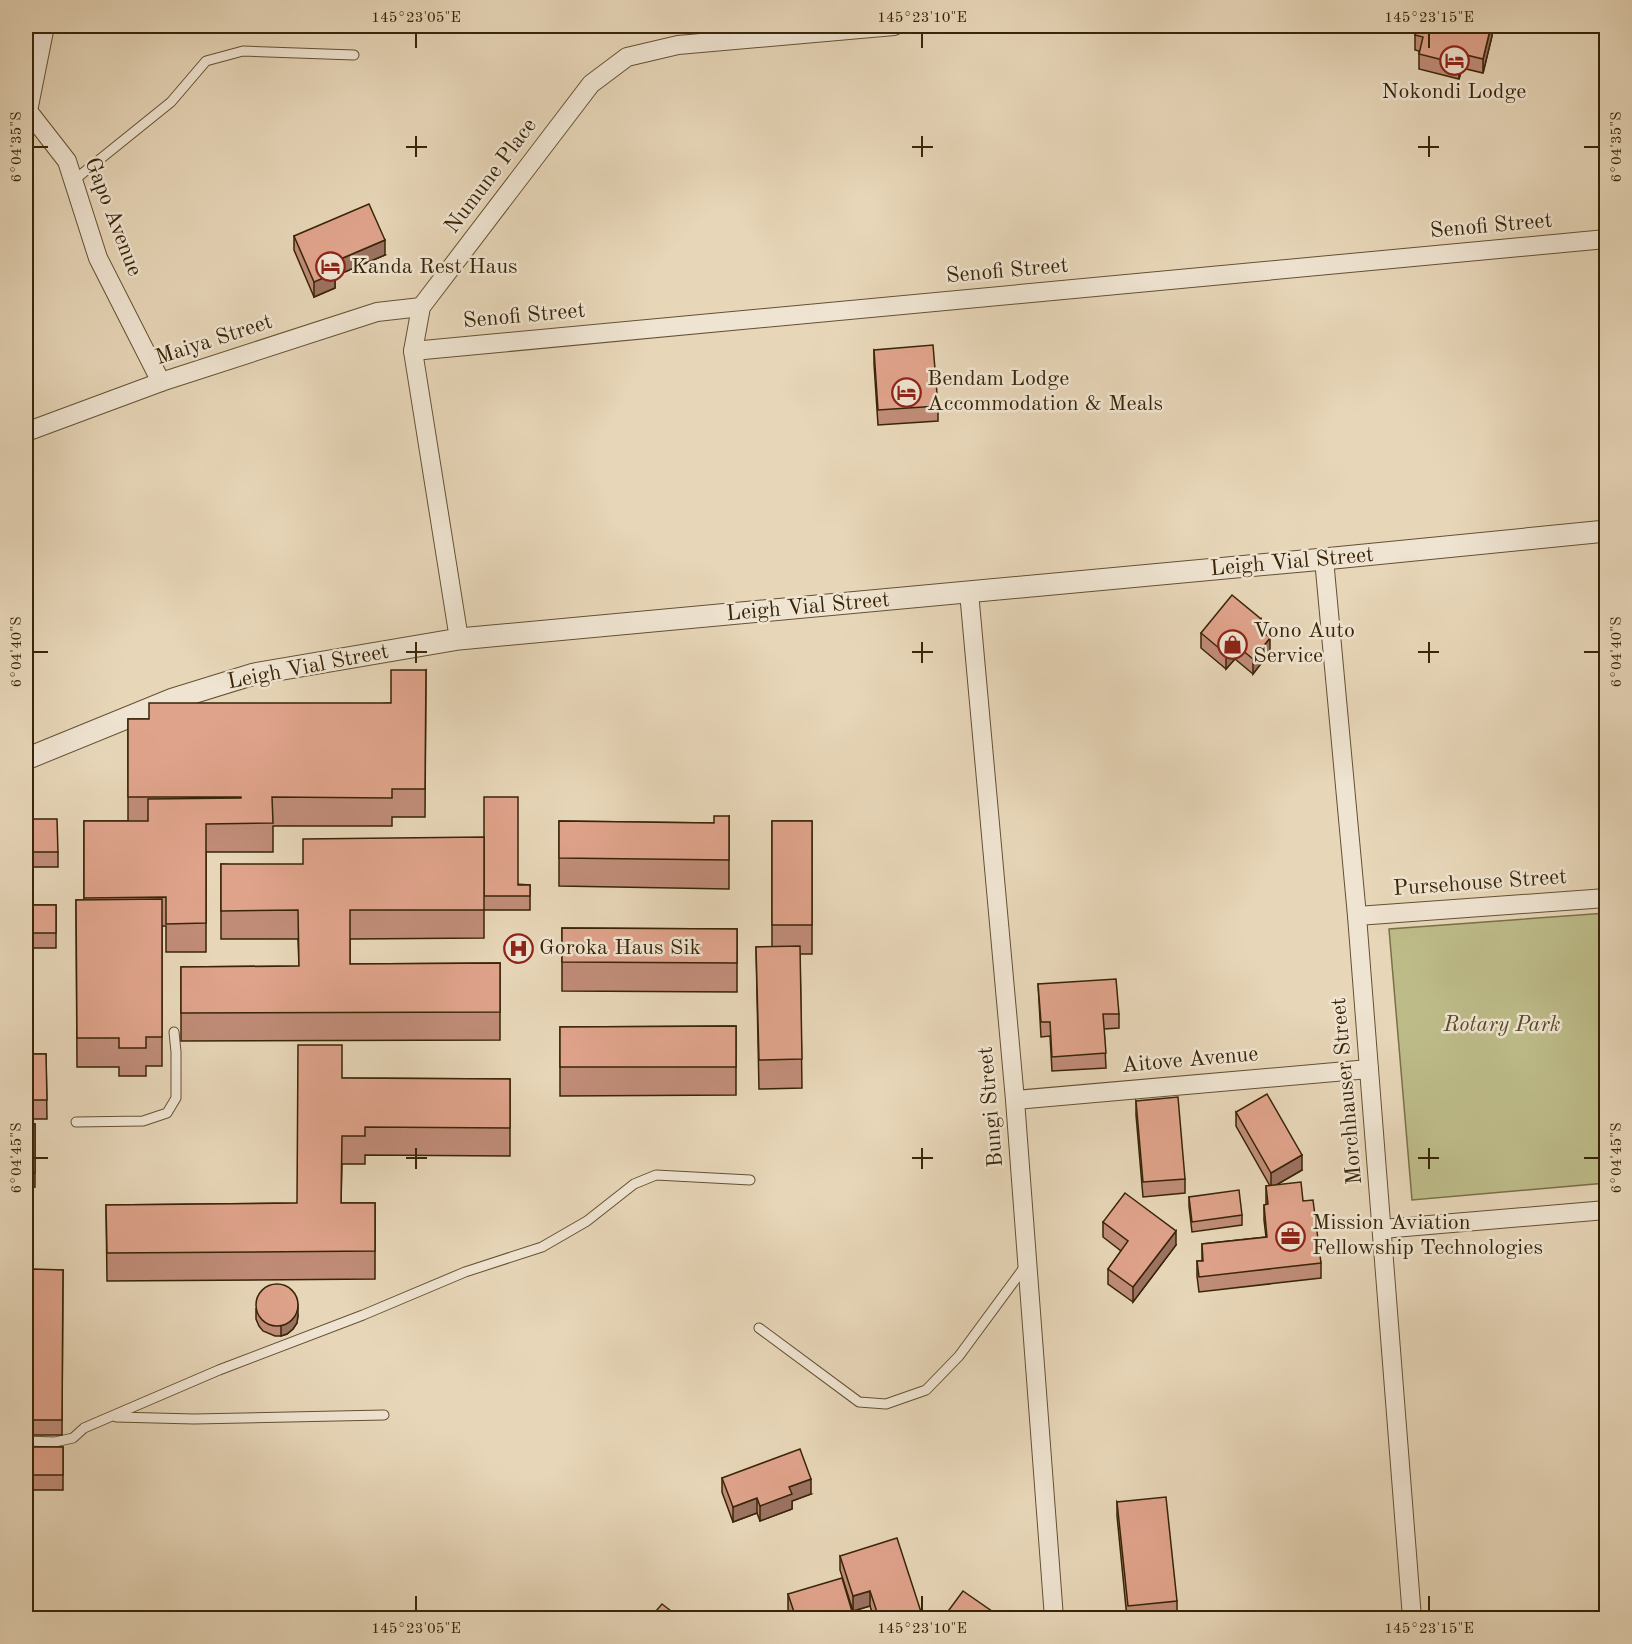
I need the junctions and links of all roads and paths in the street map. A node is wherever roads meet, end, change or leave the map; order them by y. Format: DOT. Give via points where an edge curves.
graph roads {
  1 [pos="45,26"];
  2 [pos="894,26"];
  3 [pos="354,55"];
  4 [pos="27,111"];
  5 [pos="73,181"];
  6 [pos="1606,239"];
  7 [pos="421,307"];
  8 [pos="413,351"];
  9 [pos="161,382"];
  10 [pos="26,432"];
  11 [pos="1606,531"];
  12 [pos="1324,559"];
  13 [pos="969,592"];
  14 [pos="459,639"];
  15 [pos="26,759"];
  16 [pos="1606,898"];
  17 [pos="1357,916"];
  18 [pos="174,1032"];
  19 [pos="1369,1069"];
  20 [pos="1015,1100"];
  21 [pos="76,1122"];
  22 [pos="750,1180"];
  23 [pos="1606,1210"];
  24 [pos="1382,1229"];
  25 [pos="1027,1264"];
  26 [pos="759,1328"];
  27 [pos="384,1415"];
  28 [pos="111,1417"];
  29 [pos="26,1441"];
  30 [pos="1054,1618"];
  31 [pos="1412,1618"];
  1 -- 4 [label="street"];
  2 -- 7 [label="street, Numune Place" via="678,45 627,57 591,84"];
  3 -- 5 [label="lane" via="243,51 206,61 171,102"];
  4 -- 5 [label="street, Gapo Avenue" via="67,160"];
  5 -- 9 [label="street, Gapo Avenue" via="98,258"];
  6 -- 8 [label="street, Senofi Street"];
  7 -- 8 [label="street, Numune Place"];
  7 -- 9 [label="street, Maiya Street" via="377,312"];
  8 -- 14 [label="street, Numune Place"];
  9 -- 10 [label="street, Maiya Street"];
  11 -- 12 [label="street, Leigh Vial Street"];
  12 -- 13 [label="street, Leigh Vial Street"];
  12 -- 17 [label="street, Morchhauser Street"];
  13 -- 14 [label="street, Leigh Vial Street"];
  13 -- 20 [label="street, Bungi Street"];
  14 -- 15 [label="street, Leigh Vial Street" via="254,674 172,699"];
  16 -- 17 [label="street, Pursehouse Street"];
  17 -- 19 [label="street, Morchhauser Street"];
  18 -- 21 [label="lane" via="176,1098 167,1113 143,1121"];
  19 -- 20 [label="street, Aitove Avenue"];
  19 -- 24 [label="street, Morchhauser Street"];
  20 -- 25 [label="street, Bungi Street"];
  22 -- 28 [label="lane" via="656,1175 634,1184 587,1221 542,1247 465,1272"];
  23 -- 24 [label="street"];
  24 -- 31 [label="street, Morchhauser Street"];
  25 -- 26 [label="lane" via="958,1356 926,1390 886,1404 859,1402"];
  25 -- 30 [label="street, Bungi Street"];
  27 -- 28 [label="lane"];
  28 -- 29 [label="lane" via="84,1428 73,1438"];
}
